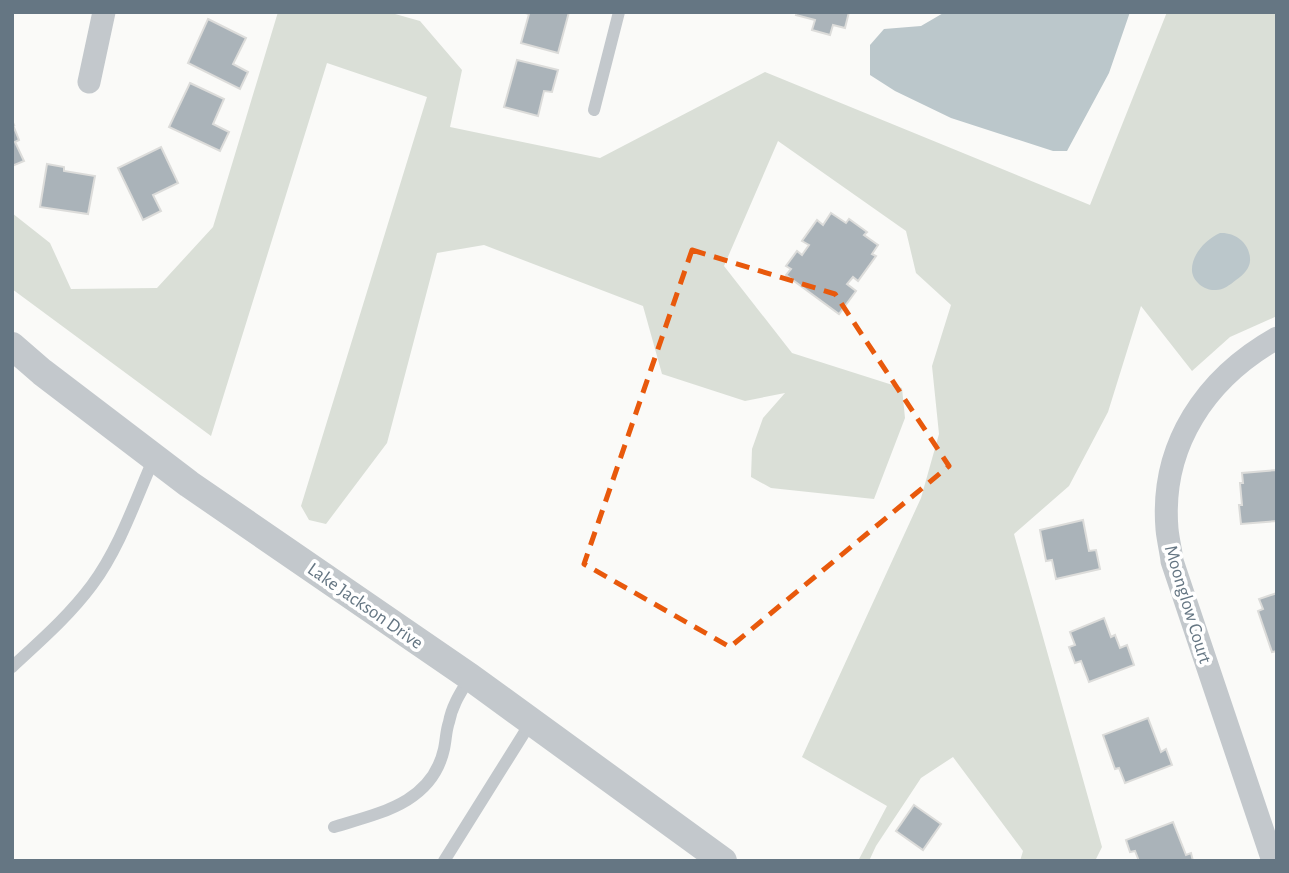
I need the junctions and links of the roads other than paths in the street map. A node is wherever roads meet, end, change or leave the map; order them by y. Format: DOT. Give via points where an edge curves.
graph roads {
  1 [pos="103,12"];
  2 [pos="619,12"];
  3 [pos="89,82"];
  4 [pos="594,110"];
  5 [pos="1277,338"];
  6 [pos="12,346"];
  7 [pos="154,458"];
  8 [pos="12,667"];
  9 [pos="470,677"];
  10 [pos="531,722"];
  11 [pos="334,827"];
  12 [pos="444,861"];
  13 [pos="723,861"];
  14 [pos="1273,861"];
  1 -- 3 [label="street"];
  2 -- 4 [label="lane"];
  5 -- 14 [label="street, Moonglow Court" via="1221,378 1201,402 1183,432 1167,495 1172,561"];
  6 -- 7 [label="street, Lake Jackson Drive"];
  7 -- 8 [label="lane" via="114,550 92,585"];
  7 -- 9 [label="street, Lake Jackson Drive"];
  9 -- 10 [label="street, Lake Jackson Drive"];
  9 -- 11 [label="lane" via="457,697 435,772 422,790 401,806"];
  10 -- 12 [label="lane"];
  10 -- 13 [label="street, Lake Jackson Drive"];
}
